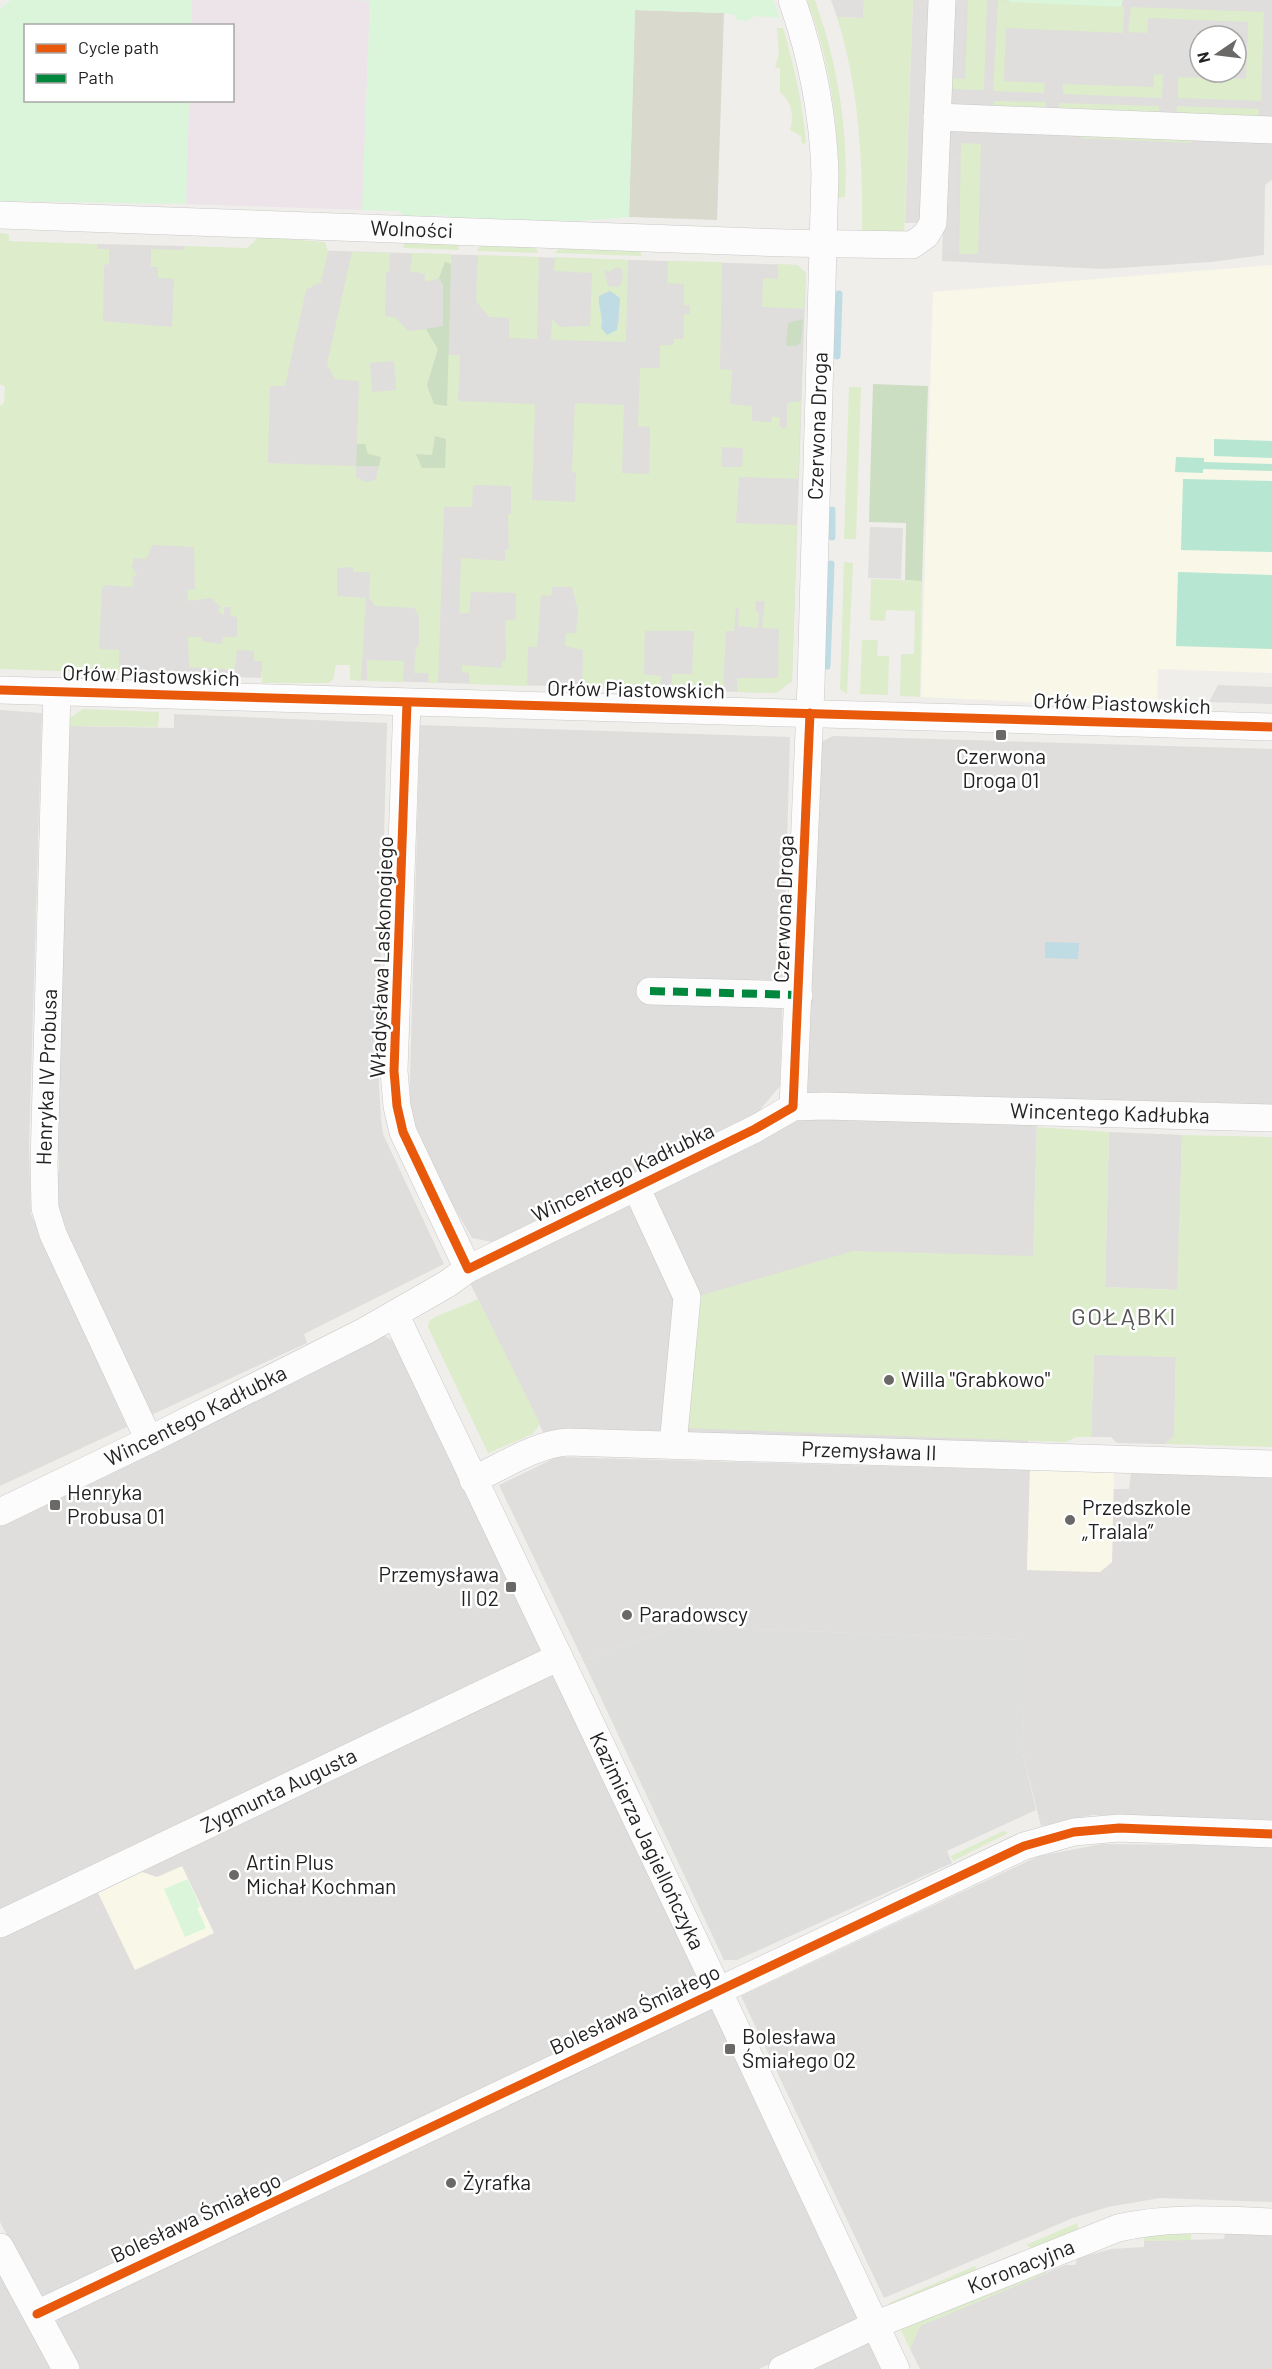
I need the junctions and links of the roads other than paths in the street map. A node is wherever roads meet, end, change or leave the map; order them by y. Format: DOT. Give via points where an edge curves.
graph roads {
  1 [pos="792,0"];
  2 [pos="942,0"];
  3 [pos="937,117"];
  4 [pos="1272,130"];
  5 [pos="0,215"];
  6 [pos="825,244"];
  7 [pos="0,690"];
  8 [pos="57,691"];
  9 [pos="407,703"];
  10 [pos="810,712"];
  11 [pos="1272,727"];
  12 [pos="650,991"];
  13 [pos="799,995"];
  14 [pos="793,1107"];
  15 [pos="1272,1118"];
  16 [pos="636,1187"];
  17 [pos="468,1269"];
  18 [pos="394,1314"];
  19 [pos="149,1440"];
  20 [pos="673,1445"];
  21 [pos="1272,1464"];
  22 [pos="473,1480"];
  23 [pos="0,1512"];
  24 [pos="559,1657"];
  25 [pos="1272,1833"];
  26 [pos="0,1924"];
  27 [pos="718,1991"];
  28 [pos="1272,2222"];
  29 [pos="0,2247"];
  30 [pos="36,2314"];
  31 [pos="876,2325"];
  32 [pos="66,2369"];
  33 [pos="782,2369"];
  34 [pos="896,2369"];
  1 -- 6 [label="street, Czerwona Droga" via="806,38 821,112"];
  2 -- 3 [label="street, Wolności"];
  3 -- 4 [label="street"];
  3 -- 6 [label="street, Wolności" via="933,223 926,235 912,245"];
  5 -- 6 [label="street, Wolności"];
  6 -- 10 [label="street, Czerwona Droga"];
  7 -- 8 [label="street, Orłów Piastowskich"];
  8 -- 9 [label="street, Orłów Piastowskich"];
  8 -- 19 [label="street, Henryka IV Probusa" via="45,1209"];
  9 -- 10 [label="street, Orłów Piastowskich"];
  9 -- 17 [label="street, Władysława Laskonogiego" via="396,1106 412,1154"];
  10 -- 11 [label="street, Orłów Piastowskich"];
  10 -- 13 [label="street, Czerwona Droga"];
  12 -- 13 [label="street"];
  13 -- 14 [label="street, Czerwona Droga"];
  14 -- 15 [label="street, Wincentego Kadłubka"];
  14 -- 16 [label="street, Wincentego Kadłubka"];
  16 -- 17 [label="street, Wincentego Kadłubka"];
  16 -- 20 [label="street" via="687,1298"];
  17 -- 18 [label="street, Wincentego Kadłubka"];
  18 -- 19 [label="street, Wincentego Kadłubka"];
  18 -- 22 [label="street, Kazimierza Jagiellończyka"];
  19 -- 23 [label="street, Wincentego Kadłubka"];
  20 -- 21 [label="street, Przemysława II"];
  20 -- 22 [label="street, Przemysława II" via="556,1443"];
  22 -- 24 [label="street, Kazimierza Jagiellończyka"];
  24 -- 26 [label="street, Zygmunta Augusta"];
  24 -- 27 [label="street, Kazimierza Jagiellończyka"];
  25 -- 27 [label="street, Bolesława Śmiałego" via="1119,1828 1074,1832 1024,1846"];
  27 -- 30 [label="street, Bolesława Śmiałego"];
  27 -- 31 [label="street, Kazimierza Jagiellończyka"];
  28 -- 31 [label="street, Koronacyjna" via="1191,2219 1118,2228"];
  29 -- 30 [label="street"];
  30 -- 32 [label="street"];
  31 -- 33 [label="street, Koronacyjna"];
  31 -- 34 [label="street, Kazimierza Jagiellończyka"];
}
